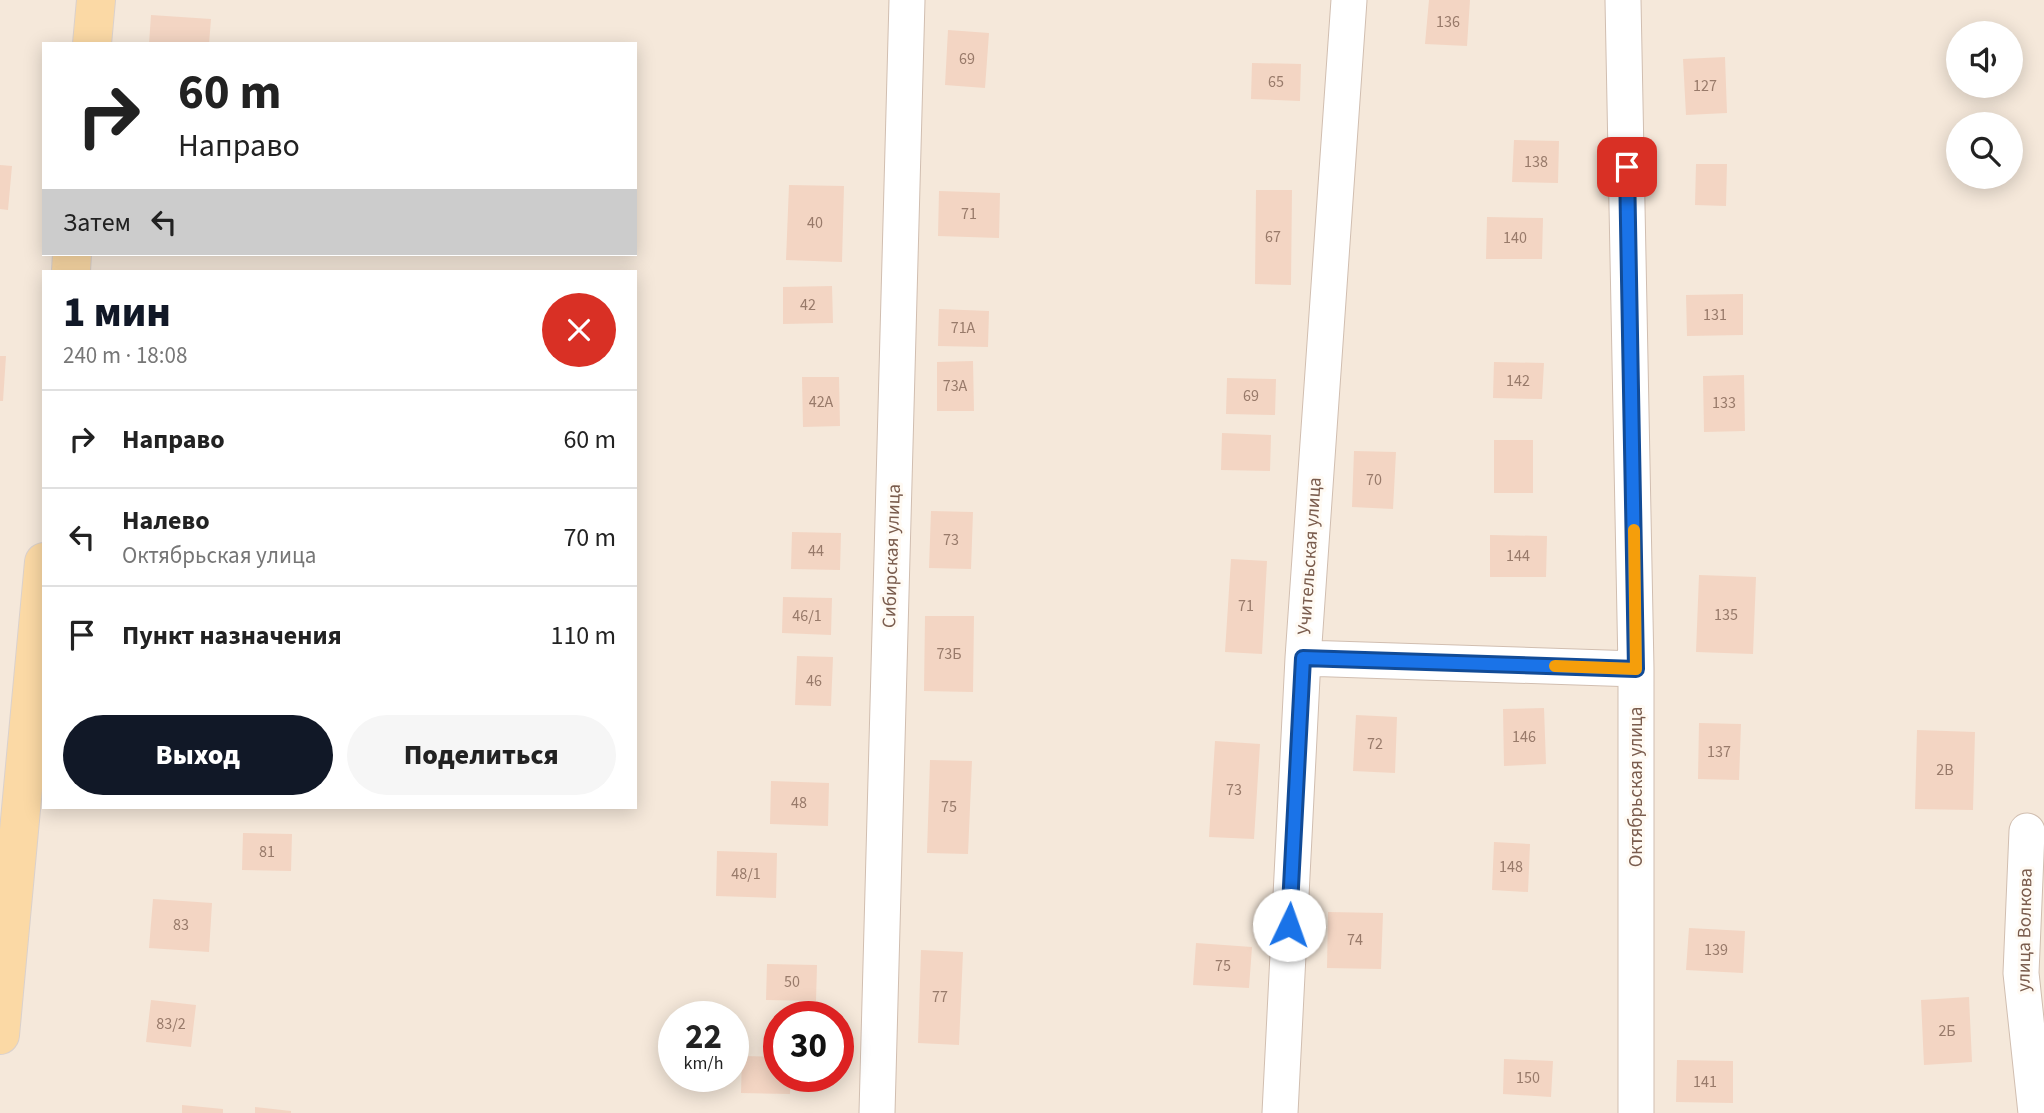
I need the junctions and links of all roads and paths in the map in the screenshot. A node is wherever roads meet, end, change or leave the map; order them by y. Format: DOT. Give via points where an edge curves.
graph roads {
  1 [pos="96,0"];
  2 [pos="907,0"];
  3 [pos="1349,0"];
  4 [pos="1623,0"];
  5 [pos="92,42"];
  6 [pos="42,584"];
  7 [pos="1303,658"];
  8 [pos="1636,669"];
  9 [pos="2027,831"];
  10 [pos="0,1035"];
  11 [pos="877,1113"];
  12 [pos="1280,1113"];
  13 [pos="1636,1113"];
  14 [pos="2036,1113"];
  1 -- 5 [label="main road"];
  2 -- 11 [label="street, Сибирская улица"];
  3 -- 7 [label="street, Учительская улица"];
  4 -- 8 [label="street, Октябрьская улица"];
  6 -- 10 [label="main road"];
  7 -- 8 [label="street"];
  7 -- 12 [label="street, Учительская улица"];
  8 -- 13 [label="street, Октябрьская улица"];
  9 -- 14 [label="street, улица Волкова" via="2021,972"];
}
